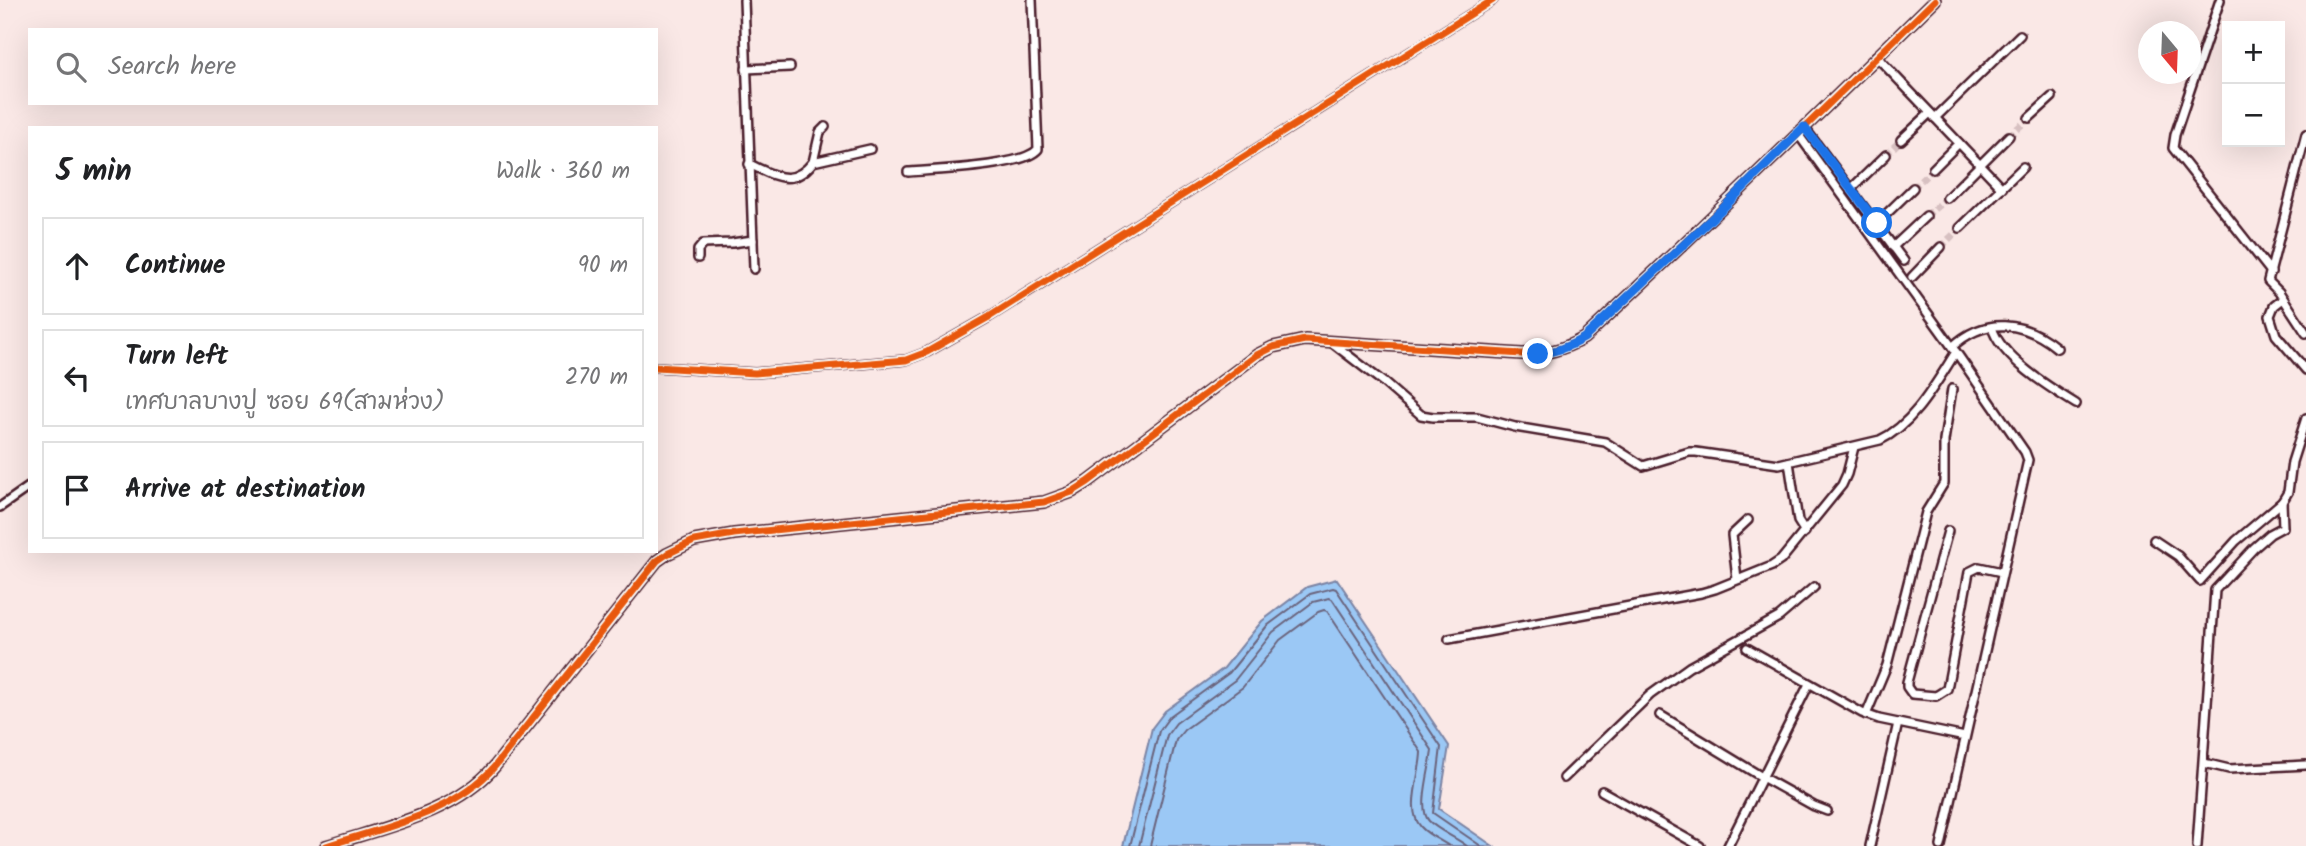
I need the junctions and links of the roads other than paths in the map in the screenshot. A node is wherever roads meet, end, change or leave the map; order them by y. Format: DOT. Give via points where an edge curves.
graph roads {
  1 [pos="744,0"];
  2 [pos="1032,0"];
  3 [pos="1493,0"];
  4 [pos="1935,0"];
  5 [pos="2220,0"];
  6 [pos="2020,35"];
  7 [pos="1876,56"];
  8 [pos="790,67"];
  9 [pos="746,69"];
  10 [pos="2052,97"];
  11 [pos="1933,115"];
  12 [pos="2029,118"];
  13 [pos="825,127"];
  14 [pos="1801,131"];
  15 [pos="2306,134"];
  16 [pos="2009,136"];
  17 [pos="1901,141"];
  18 [pos="1959,143"];
  19 [pos="870,149"];
  20 [pos="1886,155"];
  21 [pos="813,162"];
  22 [pos="749,164"];
  23 [pos="1981,166"];
  24 [pos="2023,167"];
  25 [pos="1933,169"];
  26 [pos="908,172"];
  27 [pos="1913,188"];
  28 [pos="2002,188"];
  29 [pos="1850,189"];
  30 [pos="1947,198"];
  31 [pos="1926,216"];
  32 [pos="1877,223"];
  33 [pos="1960,228"];
  34 [pos="753,240"];
  35 [pos="1894,247"];
  36 [pos="1941,247"];
  37 [pos="698,258"];
  38 [pos="1904,261"];
  39 [pos="754,269"];
  40 [pos="2271,272"];
  41 [pos="1912,277"];
  42 [pos="2283,299"];
  43 [pos="1988,327"];
  44 [pos="2306,333"];
  45 [pos="1331,341"];
  46 [pos="2057,348"];
  47 [pos="1955,351"];
  48 [pos="658,367"];
  49 [pos="2306,370"];
  50 [pos="1952,389"];
  51 [pos="2076,404"];
  52 [pos="2306,418"];
  53 [pos="1854,447"];
  54 [pos="1790,462"];
  55 [pos="28,487"];
  56 [pos="2282,502"];
  57 [pos="0,507"];
  58 [pos="1748,520"];
  59 [pos="1805,531"];
  60 [pos="1948,531"];
  61 [pos="2154,540"];
  62 [pos="2002,572"];
  63 [pos="1737,579"];
  64 [pos="1814,587"];
  65 [pos="1449,639"];
  66 [pos="1747,648"];
  67 [pos="1809,684"];
  68 [pos="1660,715"];
  69 [pos="1866,715"];
  70 [pos="1898,723"];
  71 [pos="1965,737"];
  72 [pos="2204,763"];
  73 [pos="2306,765"];
  74 [pos="1762,777"];
  75 [pos="1564,778"];
  76 [pos="1602,790"];
  77 [pos="1827,811"];
  78 [pos="326,846"];
  79 [pos="1700,846"];
  80 [pos="1728,846"];
  81 [pos="1870,846"];
  82 [pos="1941,846"];
  83 [pos="2197,846"];
  1 -- 9 [label="street"];
  2 -- 26 [label="street" via="1036,152 1014,161"];
  3 -- 48 [label="street" via="927,352 906,360 736,373"];
  4 -- 7 [label="street"];
  5 -- 40 [label="street" via="2173,148"];
  6 -- 11 [label="street"];
  7 -- 11 [label="street"];
  7 -- 14 [label="street"];
  8 -- 9 [label="street"];
  9 -- 22 [label="street"];
  10 -- 12 [label="street"];
  11 -- 17 [label="street"];
  11 -- 18 [label="street"];
  13 -- 21 [label="street"];
  14 -- 29 [label="street"];
  14 -- 45 [label="street" via="1584,338 1568,348 1522,354"];
  14 -- 47 [label="street"];
  15 -- 40 [label="street"];
  16 -- 23 [label="street"];
  18 -- 23 [label="street"];
  18 -- 25 [label="street"];
  19 -- 21 [label="street"];
  20 -- 29 [label="street"];
  21 -- 22 [label="street" via="804,173 786,177 773,177"];
  22 -- 34 [label="street"];
  23 -- 28 [label="street"];
  23 -- 30 [label="street"];
  24 -- 28 [label="street"];
  27 -- 32 [label="street"];
  28 -- 33 [label="street"];
  29 -- 32 [label="street"];
  31 -- 35 [label="street"];
  32 -- 35 [label="street"];
  34 -- 37 [label="street" via="703,244"];
  34 -- 39 [label="street"];
  35 -- 38 [label="street"];
  36 -- 41 [label="street"];
  40 -- 42 [label="street" via="2268,281"];
  42 -- 44 [label="street"];
  42 -- 49 [label="street" via="2270,317 2276,335"];
  43 -- 46 [label="street" via="2027,329"];
  43 -- 47 [label="street" via="1961,338"];
  43 -- 51 [label="street" via="2001,346 2045,385"];
  45 -- 54 [label="street" via="1426,416 1477,417 1605,442 1643,466 1689,452"];
  45 -- 78 [label="street" via="1287,342 1257,355 1088,482 1044,502 734,534 680,547 646,573 477,784 442,807"];
  47 -- 53 [label="street" via="1921,406 1886,437"];
  47 -- 62 [label="street" via="2028,460"];
  50 -- 69 [label="street" via="1943,452 1944,483 1926,512 1887,665"];
  52 -- 56 [label="street"];
  53 -- 54 [label="street"];
  53 -- 59 [label="street" via="1845,480"];
  54 -- 59 [label="street" via="1798,521"];
  55 -- 57 [label="street"];
  56 -- 61 [label="street" via="2236,541 2200,581 2178,556"];
  56 -- 72 [label="street" via="2283,527 2254,548 2215,590"];
  58 -- 63 [label="street" via="1732,535"];
  59 -- 63 [label="street" via="1777,564"];
  60 -- 62 [label="street" via="1907,682 1912,694 1936,696 1947,689 1969,572 1979,567"];
  62 -- 71 [label="street"];
  63 -- 65 [label="street" via="1701,593"];
  64 -- 75 [label="street" via="1779,617 1689,667 1650,695"];
  66 -- 67 [label="street"];
  67 -- 69 [label="street"];
  67 -- 74 [label="street"];
  68 -- 74 [label="street"];
  69 -- 70 [label="street"];
  70 -- 71 [label="street"];
  70 -- 81 [label="street"];
  71 -- 82 [label="street"];
  72 -- 73 [label="street" via="2229,769"];
  72 -- 83 [label="street"];
  74 -- 77 [label="street"];
  74 -- 80 [label="street"];
  76 -- 79 [label="street"];
}
